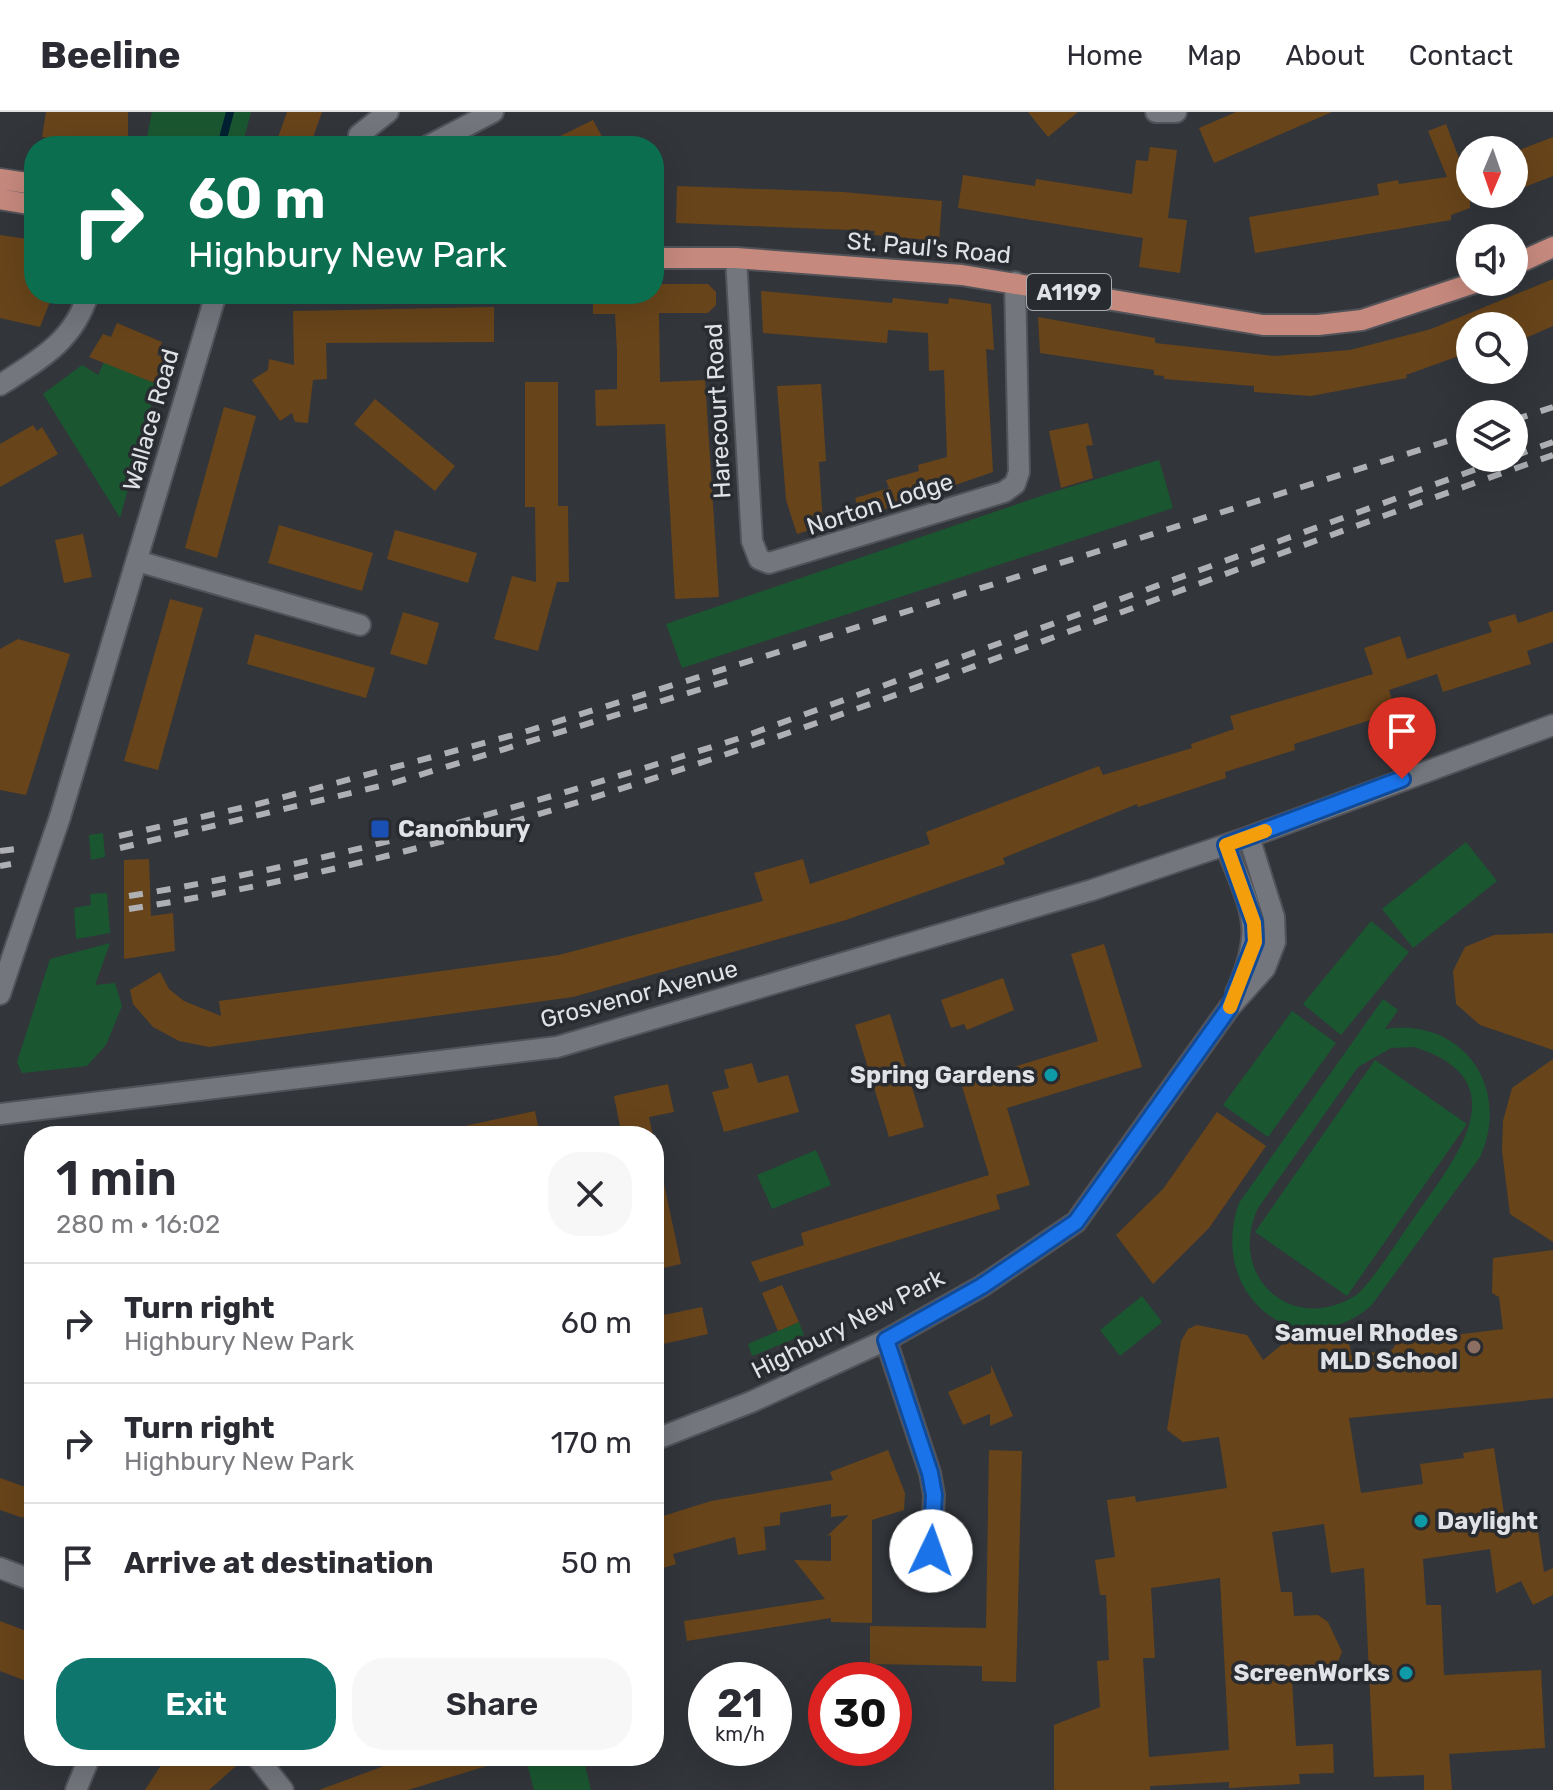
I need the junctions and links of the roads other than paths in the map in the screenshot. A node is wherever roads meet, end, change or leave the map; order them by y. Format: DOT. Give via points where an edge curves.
graph roads {
  1 [pos="388,112"];
  2 [pos="493,112"];
  3 [pos="1156,112"];
  4 [pos="1176,112"];
  5 [pos="359,135"];
  6 [pos="447,136"];
  7 [pos="0,179"];
  8 [pos="24,183"];
  9 [pos="0,199"];
  10 [pos="24,203"];
  11 [pos="1553,247"];
  12 [pos="664,258"];
  13 [pos="736,258"];
  14 [pos="1528,259"];
  15 [pos="1015,282"];
  16 [pos="1456,289"];
  17 [pos="84,304"];
  18 [pos="213,304"];
  19 [pos="0,385"];
  20 [pos="759,559"];
  21 [pos="137,561"];
  22 [pos="360,625"];
  23 [pos="1553,725"];
  24 [pos="1249,837"];
  25 [pos="1226,845"];
  26 [pos="0,994"];
  27 [pos="1229,1008"];
  28 [pos="0,1114"];
  29 [pos="886,1340"];
  30 [pos="664,1436"];
  31 [pos="0,1568"];
  32 [pos="24,1577"];
  33 [pos="930,1579"];
  34 [pos="86,1766"];
  35 [pos="264,1766"];
  36 [pos="76,1790"];
  37 [pos="283,1790"];
  1 -- 5 [label="street"];
  2 -- 6 [label="street"];
  3 -- 4 [label="street"];
  7 -- 8 [label="main road"];
  9 -- 10 [label="main road"];
  11 -- 14 [label="main road"];
  12 -- 13 [label="main road, St. Paul's Road / A1199"];
  13 -- 15 [label="main road, St. Paul's Road / A1199"];
  13 -- 20 [label="street, Harecourt Road" via="752,541"];
  15 -- 16 [label="main road, St. Paul's Road / A1199" via="1263,325 1318,325 1374,316"];
  15 -- 20 [label="street, Norton Lodge" via="1015,484 1004,492 780,563"];
  17 -- 19 [label="street" via="73,330 57,347"];
  18 -- 21 [label="street, Wallace Road"];
  21 -- 22 [label="street"];
  21 -- 26 [label="street, Wallace Road, bridge"];
  23 -- 24 [label="street"];
  24 -- 25 [label="street"];
  24 -- 27 [label="street, Highbury New Park" via="1270,903 1275,942 1265,968"];
  25 -- 27 [label="street, Highbury New Park" via="1254,923 1255,942"];
  25 -- 28 [label="street, Grosvenor Avenue" via="1092,890 557,1047"];
  27 -- 29 [label="street, Highbury New Park" via="1076,1222 982,1286"];
  29 -- 30 [label="street, Highbury New Park"];
  29 -- 33 [label="street" via="930,1473"];
  31 -- 32 [label="street"];
  34 -- 36 [label="street"];
  35 -- 37 [label="street"];
}
